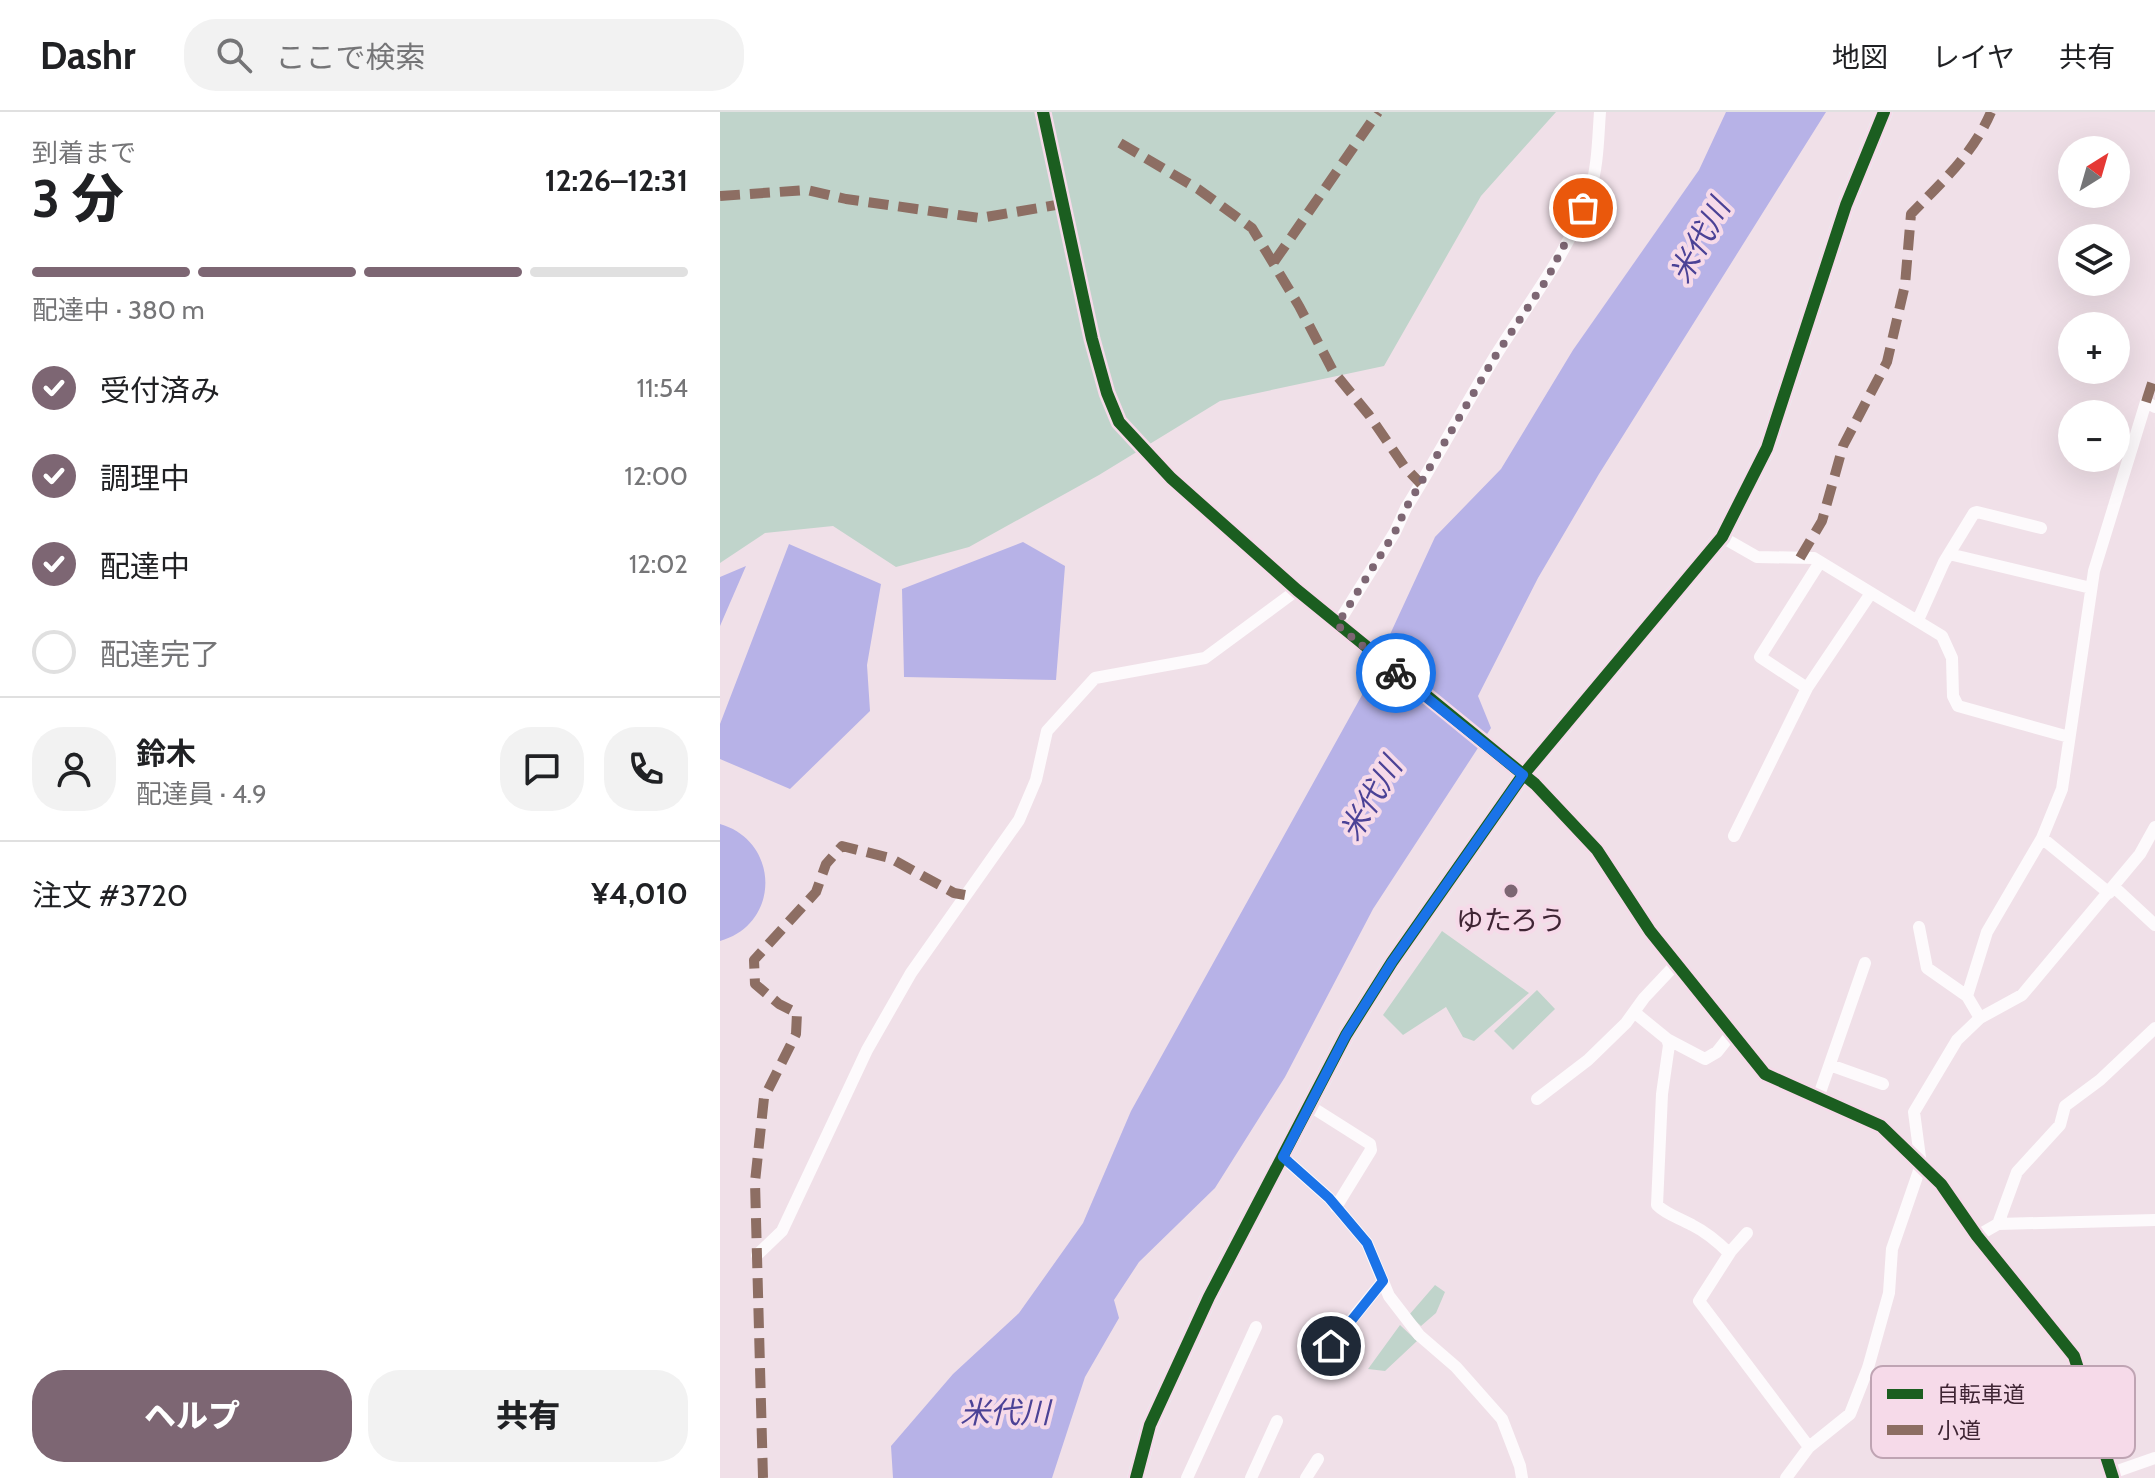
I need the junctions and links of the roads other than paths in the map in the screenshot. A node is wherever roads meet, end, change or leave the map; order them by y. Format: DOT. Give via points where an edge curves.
graph roads {
  1 [pos="1043,112"];
  2 [pos="1600,112"];
  3 [pos="1884,112"];
  4 [pos="2155,407"];
  5 [pos="2041,528"];
  6 [pos="1722,537"];
  7 [pos="1949,554"];
  8 [pos="1820,562"];
  9 [pos="2091,588"];
  10 [pos="1297,590"];
  11 [pos="1871,593"];
  12 [pos="1918,620"];
  13 [pos="1341,629"];
  14 [pos="1807,688"];
  15 [pos="2069,737"];
  16 [pos="1523,775"];
  17 [pos="2155,827"];
  18 [pos="1734,836"];
  19 [pos="2042,838"];
  20 [pos="2111,890"];
  21 [pos="2155,925"];
  22 [pos="1919,927"];
  23 [pos="1865,963"];
  24 [pos="1676,964"];
  25 [pos="1967,996"];
  26 [pos="1634,1012"];
  27 [pos="1980,1018"];
  28 [pos="2155,1028"];
  29 [pos="1732,1033"];
  30 [pos="1667,1039"];
  31 [pos="1830,1065"];
  32 [pos="1883,1084"];
  33 [pos="1818,1098"];
  34 [pos="1537,1099"];
  35 [pos="1310,1106"];
  36 [pos="1283,1157"];
  37 [pos="1921,1165"];
  38 [pos="1336,1207"];
  39 [pos="2155,1220"];
  40 [pos="1998,1224"];
  41 [pos="1747,1233"];
  42 [pos="1977,1236"];
  43 [pos="1729,1253"];
  44 [pos="757,1255"];
  45 [pos="1383,1281"];
  46 [pos="1256,1327"];
  47 [pos="2077,1366"];
  48 [pos="1313,1367"];
  49 [pos="1277,1421"];
  50 [pos="1809,1447"];
  51 [pos="2155,1458"];
  52 [pos="1318,1459"];
  53 [pos="2112,1476"];
  54 [pos="1136,1478"];
  55 [pos="1187,1478"];
  56 [pos="1251,1478"];
  57 [pos="1306,1478"];
  58 [pos="1522,1478"];
  59 [pos="1786,1478"];
  1 -- 10 [label="street" via="1092,339 1119,422 1171,478"];
  2 -- 13 [label="street" via="1596,164 1575,227 1406,508"];
  3 -- 6 [label="street" via="1846,205 1767,448"];
  4 -- 9 [label="street" via="2146,402"];
  5 -- 7 [label="street" via="1977,512"];
  6 -- 8 [label="street" via="1757,557"];
  6 -- 16 [label="street"];
  7 -- 9 [label="street"];
  7 -- 12 [label="street"];
  8 -- 11 [label="street"];
  8 -- 14 [label="street" via="1760,657"];
  9 -- 15 [label="street"];
  10 -- 13 [label="street"];
  10 -- 44 [label="street" via="1205,658 1095,678 1047,731 1036,780 1019,820 911,973 867,1050 782,1231"];
  11 -- 12 [label="street"];
  11 -- 14 [label="street"];
  12 -- 15 [label="street" via="1942,636 1952,658 1958,706"];
  13 -- 16 [label="street"];
  14 -- 18 [label="street"];
  15 -- 19 [label="street" via="2062,789"];
  16 -- 24 [label="street" via="1597,850"];
  16 -- 35 [label="street" via="1385,974"];
  17 -- 20 [label="street"];
  19 -- 20 [label="street"];
  19 -- 25 [label="street" via="1987,932"];
  20 -- 21 [label="street"];
  20 -- 27 [label="street" via="2022,995"];
  22 -- 25 [label="street" via="1927,968"];
  23 -- 31 [label="street"];
  24 -- 26 [label="street"];
  24 -- 29 [label="street"];
  25 -- 27 [label="street"];
  26 -- 30 [label="street"];
  26 -- 34 [label="street" via="1588,1060"];
  27 -- 37 [label="street" via="1957,1040 1914,1112"];
  28 -- 40 [label="street" via="2065,1106 2060,1125 2017,1172"];
  29 -- 30 [label="street" via="1705,1059"];
  29 -- 33 [label="street" via="1765,1074"];
  30 -- 43 [label="street" via="1657,1205"];
  31 -- 32 [label="street"];
  31 -- 33 [label="street"];
  33 -- 37 [label="street" via="1881,1126"];
  35 -- 36 [label="street"];
  35 -- 38 [label="street" via="1370,1144"];
  36 -- 38 [label="street"];
  36 -- 54 [label="street" via="1209,1297 1150,1425"];
  37 -- 42 [label="street"];
  37 -- 50 [label="street" via="1892,1249 1889,1293 1850,1414"];
  38 -- 45 [label="street" via="1367,1243"];
  39 -- 40 [label="street"];
  40 -- 42 [label="street"];
  41 -- 43 [label="street"];
  42 -- 47 [label="street"];
  43 -- 50 [label="street" via="1699,1301"];
  45 -- 48 [label="street"];
  45 -- 58 [label="street" via="1419,1335 1502,1419"];
  46 -- 55 [label="street"];
  49 -- 56 [label="street"];
  50 -- 59 [label="street"];
  51 -- 53 [label="street"];
  52 -- 57 [label="street"];
}
